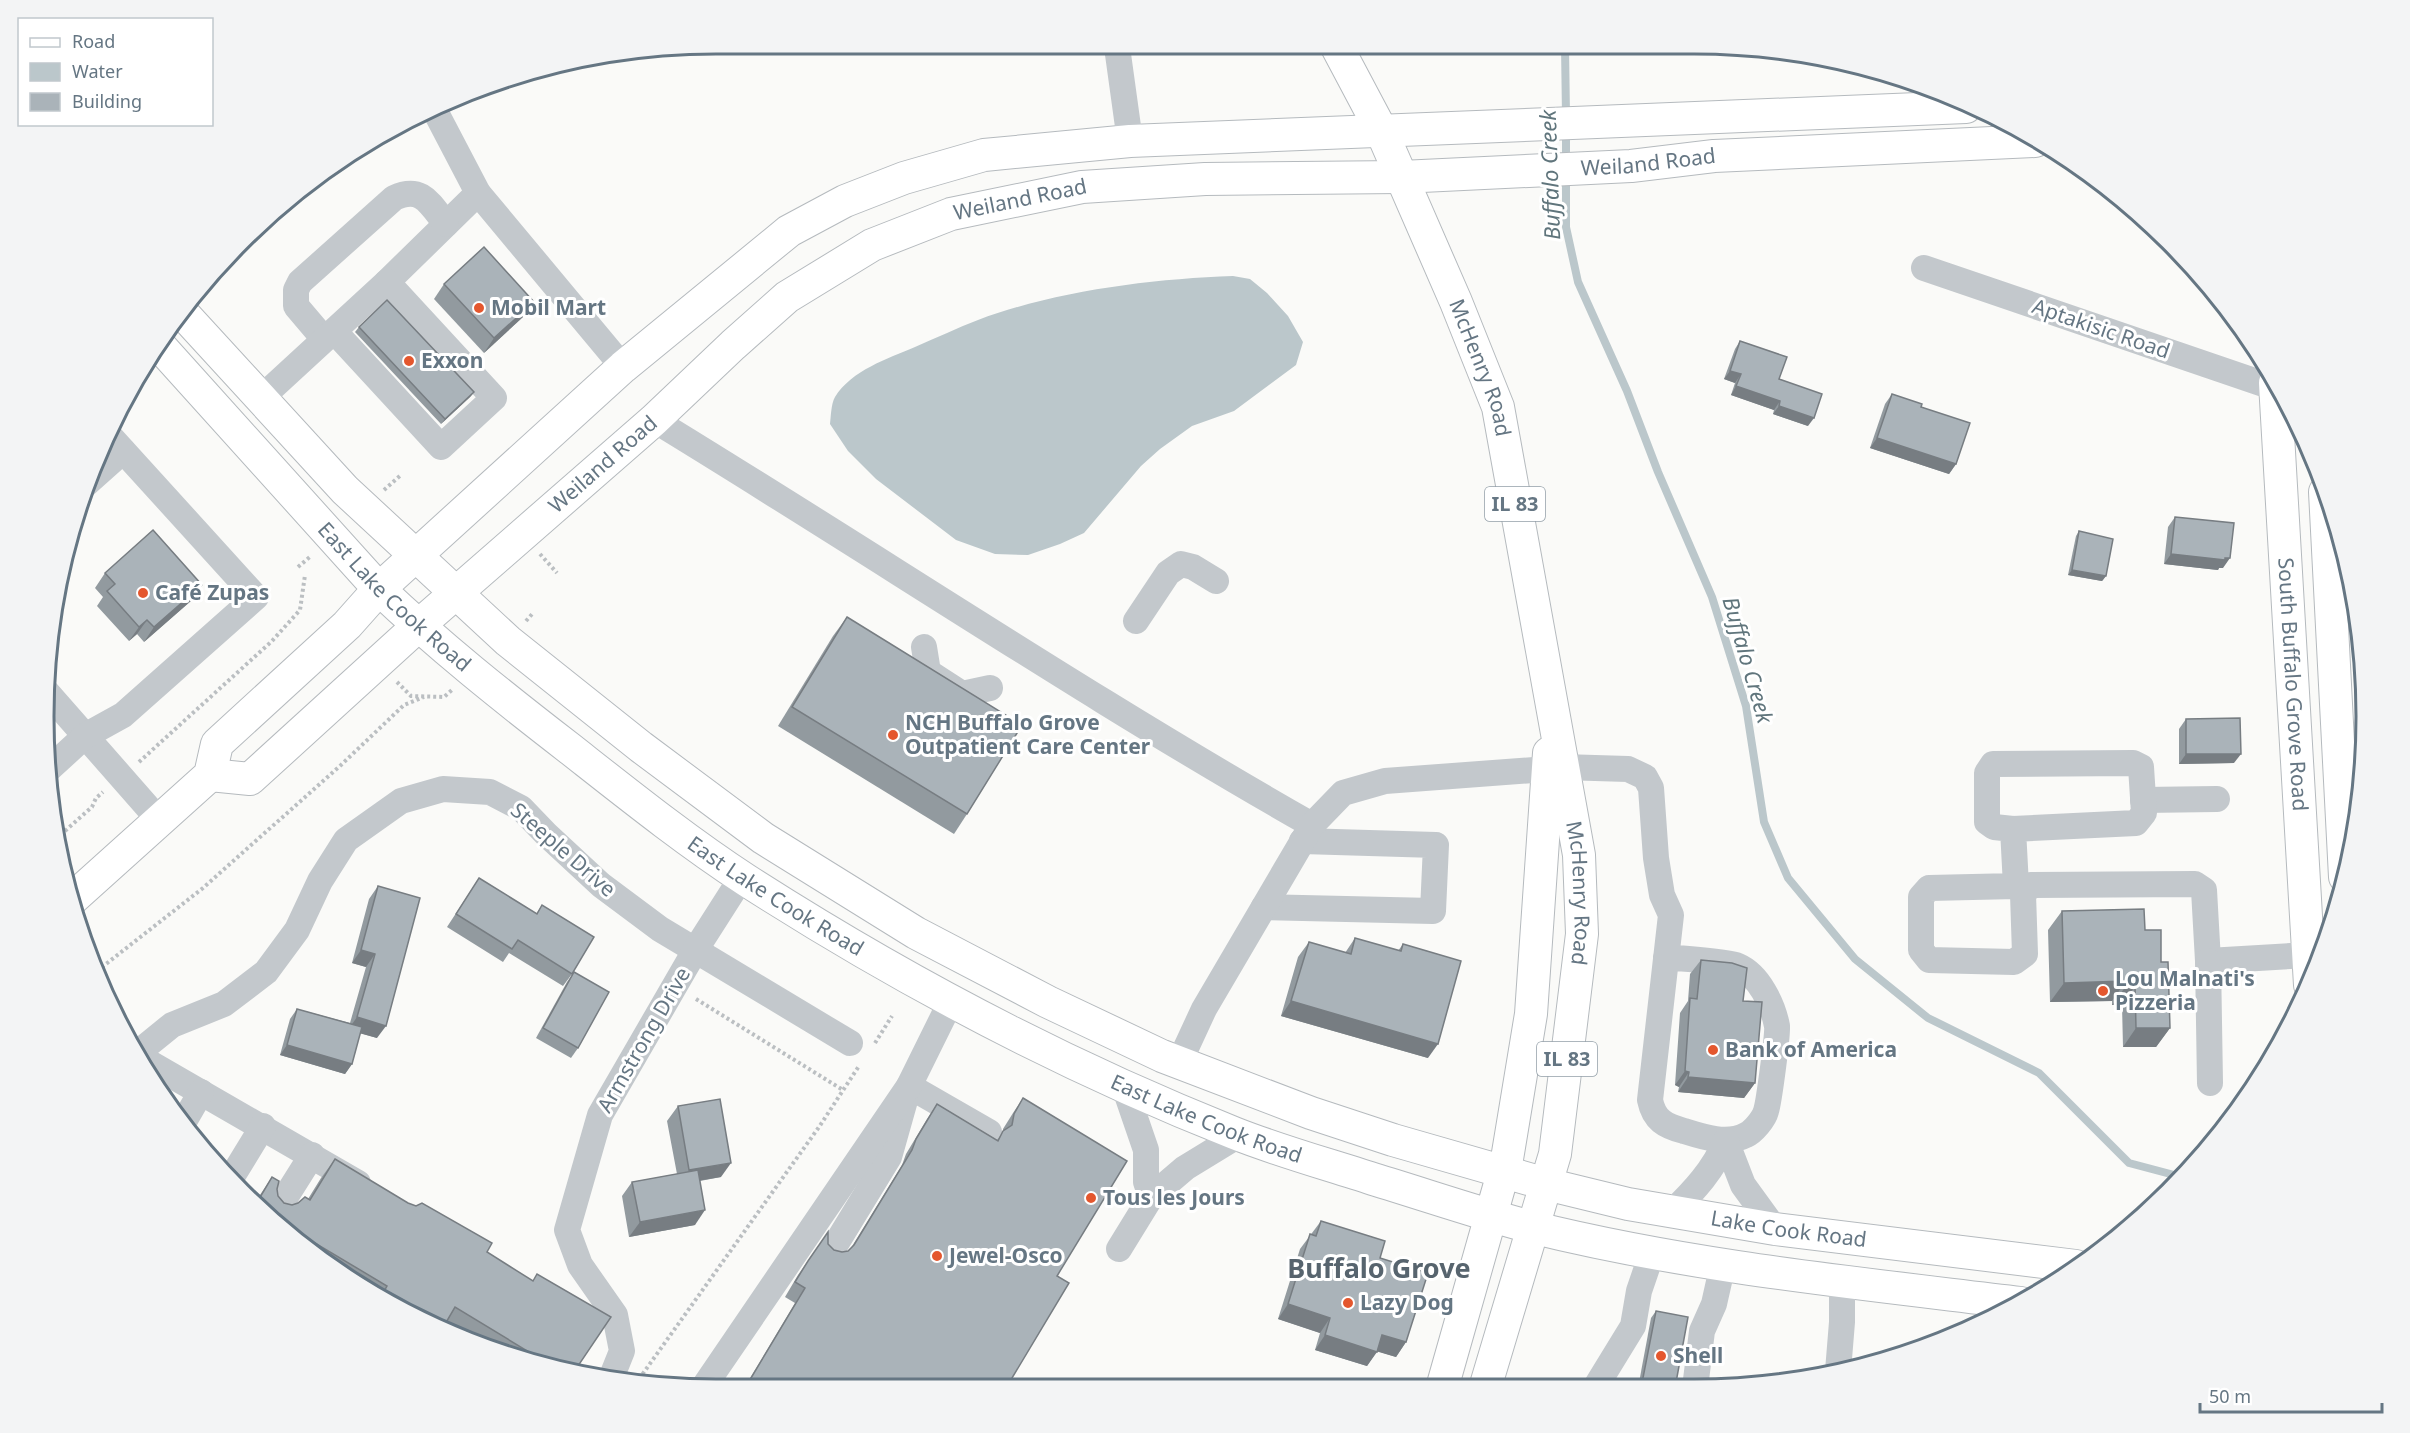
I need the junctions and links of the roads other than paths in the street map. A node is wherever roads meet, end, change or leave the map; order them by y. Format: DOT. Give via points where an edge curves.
graph roads {
  1 [pos="1119,54"];
  2 [pos="1341,54"];
  3 [pos="1954,107"];
  4 [pos="437,115"];
  5 [pos="1381,130"];
  6 [pos="1130,141"];
  7 [pos="2022,142"];
  8 [pos="1401,177"];
  9 [pos="478,193"];
  10 [pos="446,224"];
  11 [pos="1924,268"];
  12 [pos="387,282"];
  13 [pos="187,318"];
  14 [pos="329,335"];
  15 [pos="164,351"];
  16 [pos="623,367"];
  17 [pos="2266,384"];
  18 [pos="261,398"];
  19 [pos="2277,403"];
  20 [pos="654,420"];
  21 [pos="115,442"];
  22 [pos="2327,523"];
  23 [pos="415,556"];
  24 [pos="1216,581"];
  25 [pos="379,589"];
  26 [pos="456,593"];
  27 [pos="1136,621"];
  28 [pos="418,626"];
  29 [pos="924,647"];
  30 [pos="990,688"];
  31 [pos="54,701"];
  32 [pos="85,736"];
  33 [pos="55,763"];
  34 [pos="1555,768"];
  35 [pos="210,775"];
  36 [pos="2217,799"];
  37 [pos="2143,800"];
  38 [pos="159,820"];
  39 [pos="2013,829"];
  40 [pos="1307,833"];
  41 [pos="2343,844"];
  42 [pos="742,878"];
  43 [pos="2024,885"];
  44 [pos="78,893"];
  45 [pos="1264,907"];
  46 [pos="696,949"];
  47 [pos="1666,957"];
  48 [pos="2208,961"];
  49 [pos="2309,963"];
  50 [pos="2306,970"];
  51 [pos="951,1001"];
  52 [pos="143,1049"];
  53 [pos="862,1050"];
  54 [pos="1179,1063"];
  55 [pos="154,1065"];
  56 [pos="2210,1083"];
  57 [pos="909,1086"];
  58 [pos="1124,1086"];
  59 [pos="201,1092"];
  60 [pos="188,1115"];
  61 [pos="263,1126"];
  62 [pos="989,1132"];
  63 [pos="1239,1135"];
  64 [pos="1726,1140"];
  65 [pos="312,1155"];
  66 [pos="235,1171"];
  67 [pos="1504,1173"];
  68 [pos="1546,1184"];
  69 [pos="382,1197"];
  70 [pos="1151,1197"];
  71 [pos="278,1209"];
  72 [pos="1672,1212"];
  73 [pos="1492,1216"];
  74 [pos="1533,1227"];
  75 [pos="1775,1229"];
  76 [pos="1119,1249"];
  77 [pos="831,1252"];
  78 [pos="1652,1253"];
  79 [pos="1723,1264"];
  80 [pos="2065,1265"];
  81 [pos="1842,1281"];
  82 [pos="2003,1302"];
  83 [pos="1838,1362"];
  84 [pos="614,1370"];
  85 [pos="709,1379"];
  86 [pos="1446,1379"];
  87 [pos="1488,1379"];
  88 [pos="1600,1379"];
  89 [pos="1696,1379"];
  1 -- 6 [label="street"];
  2 -- 5 [label="main road, McHenry Road / IL 83"];
  3 -- 5 [label="main road, Weiland Road"];
  4 -- 9 [label="street"];
  5 -- 6 [label="main road, Weiland Road"];
  5 -- 8 [label="main road, McHenry Road / IL 83"];
  6 -- 16 [label="main road, Weiland Road" via="984,155 904,178 845,201 789,231"];
  7 -- 8 [label="main road, Weiland Road" via="1714,156 1631,166"];
  8 -- 20 [label="main road, Weiland Road" via="1205,179 1082,187 951,214 872,245 787,297"];
  8 -- 34 [label="main road, McHenry Road / IL 83" via="1498,408 1552,713"];
  9 -- 10 [label="street"];
  9 -- 16 [label="street"];
  10 -- 12 [label="street"];
  10 -- 14 [label="street" via="427,200 406,192 394,198 300,282 296,306"];
  11 -- 17 [label="street, Aptakisic Road"];
  12 -- 14 [label="street"];
  12 -- 14 [label="street" via="494,398 441,447"];
  13 -- 18 [label="main road, East Lake Cook Road"];
  14 -- 18 [label="street"];
  15 -- 25 [label="main road, East Lake Cook Road"];
  16 -- 23 [label="main road, Weiland Road"];
  18 -- 23 [label="main road, East Lake Cook Road" via="345,490"];
  19 -- 49 [label="main road, South Buffalo Grove Road"];
  20 -- 26 [label="main road, Weiland Road"];
  20 -- 40 [label="street" via="782,497 838,537"];
  21 -- 32 [label="street" via="256,597 123,715"];
  22 -- 41 [label="main road, South Buffalo Grove Road"];
  23 -- 25 [label="main road, Weiland Road"];
  23 -- 26 [label="main road, East Lake Cook Road"];
  24 -- 27 [label="street" via="1181,564 1168,573"];
  25 -- 28 [label="main road, East Lake Cook Road"];
  25 -- 35 [label="main road, Weiland Road" via="347,625 217,744"];
  26 -- 28 [label="main road, Weiland Road"];
  26 -- 54 [label="main road, East Lake Cook Road" via="508,641 763,838 916,933 1048,1002"];
  28 -- 35 [label="main road, Weiland Road" via="250,779"];
  28 -- 42 [label="main road, East Lake Cook Road" via="616,785"];
  29 -- 30 [label="street" via="928,672 962,694"];
  31 -- 32 [label="street"];
  32 -- 33 [label="street"];
  32 -- 38 [label="street"];
  34 -- 40 [label="street" via="1385,781 1343,793"];
  34 -- 47 [label="street" via="1628,769 1645,777 1651,788 1662,895 1671,915"];
  34 -- 67 [label="main road, McHenry Road / IL 83" via="1531,1014"];
  34 -- 68 [label="main road, McHenry Road / IL 83" via="1579,855 1582,934 1555,1154"];
  35 -- 38 [label="main road"];
  36 -- 37 [label="street"];
  37 -- 39 [label="street" via="2144,813 2136,823"];
  37 -- 39 [label="street" via="2141,767 2133,763 1993,764 1987,773 1987,822"];
  38 -- 44 [label="main road"];
  39 -- 43 [label="street"];
  40 -- 45 [label="street"];
  40 -- 45 [label="street" via="1436,845 1433,911"];
  42 -- 46 [label="street, Armstrong Drive"];
  42 -- 51 [label="main road, East Lake Cook Road"];
  43 -- 43 [label="street" via="2025,954 2014,962 1929,960 1921,950 1921,897 1929,888"];
  43 -- 48 [label="street" via="2195,884 2204,890"];
  45 -- 54 [label="street" via="1204,1009"];
  46 -- 52 [label="street, Steeple Drive" via="660,929 601,885 521,808 490,792 443,789 401,801 346,840 320,881 297,930 266,972 224,1004 172,1025"];
  46 -- 53 [label="street, Steeple Drive"];
  46 -- 84 [label="street, Armstrong Drive" via="600,1115 567,1230 580,1265 615,1315 622,1351"];
  47 -- 64 [label="street" via="1650,1100 1653,1112 1669,1126"];
  47 -- 64 [label="street" via="1738,966 1764,992 1777,1027 1766,1113 1747,1135"];
  48 -- 50 [label="street"];
  48 -- 56 [label="street"];
  51 -- 57 [label="street"];
  51 -- 58 [label="main road, East Lake Cook Road" via="1039,1048"];
  54 -- 67 [label="main road, East Lake Cook Road" via="1311,1113"];
  55 -- 59 [label="street"];
  57 -- 62 [label="street"];
  57 -- 77 [label="street" via="889,1157"];
  57 -- 85 [label="street"];
  58 -- 63 [label="main road, East Lake Cook Road"];
  58 -- 70 [label="street" via="1146,1150 1146,1182"];
  59 -- 60 [label="street"];
  59 -- 61 [label="street"];
  61 -- 65 [label="street"];
  61 -- 66 [label="street"];
  63 -- 70 [label="street" via="1185,1168"];
  63 -- 73 [label="main road, East Lake Cook Road"];
  64 -- 72 [label="street" via="1704,1180"];
  64 -- 75 [label="street" via="1743,1185"];
  65 -- 69 [label="street"];
  65 -- 71 [label="street"];
  67 -- 68 [label="main road, Lake Cook Road"];
  67 -- 73 [label="main road, McHenry Road / IL 83"];
  68 -- 72 [label="main road, Lake Cook Road"];
  68 -- 74 [label="main road, McHenry Road / IL 83"];
  70 -- 76 [label="street"];
  72 -- 75 [label="main road, Lake Cook Road"];
  73 -- 74 [label="main road, East Lake Cook Road"];
  73 -- 86 [label="main road, McHenry Road / IL 83"];
  74 -- 78 [label="main road, Lake Cook Road"];
  74 -- 87 [label="main road, McHenry Road / IL 83"];
  75 -- 80 [label="main road, Lake Cook Road"];
  78 -- 79 [label="main road, Lake Cook Road"];
  78 -- 88 [label="street" via="1632,1326"];
  79 -- 81 [label="main road, Lake Cook Road"];
  79 -- 89 [label="street" via="1714,1304 1702,1331"];
  81 -- 82 [label="main road, Lake Cook Road"];
  81 -- 83 [label="street"];
}
